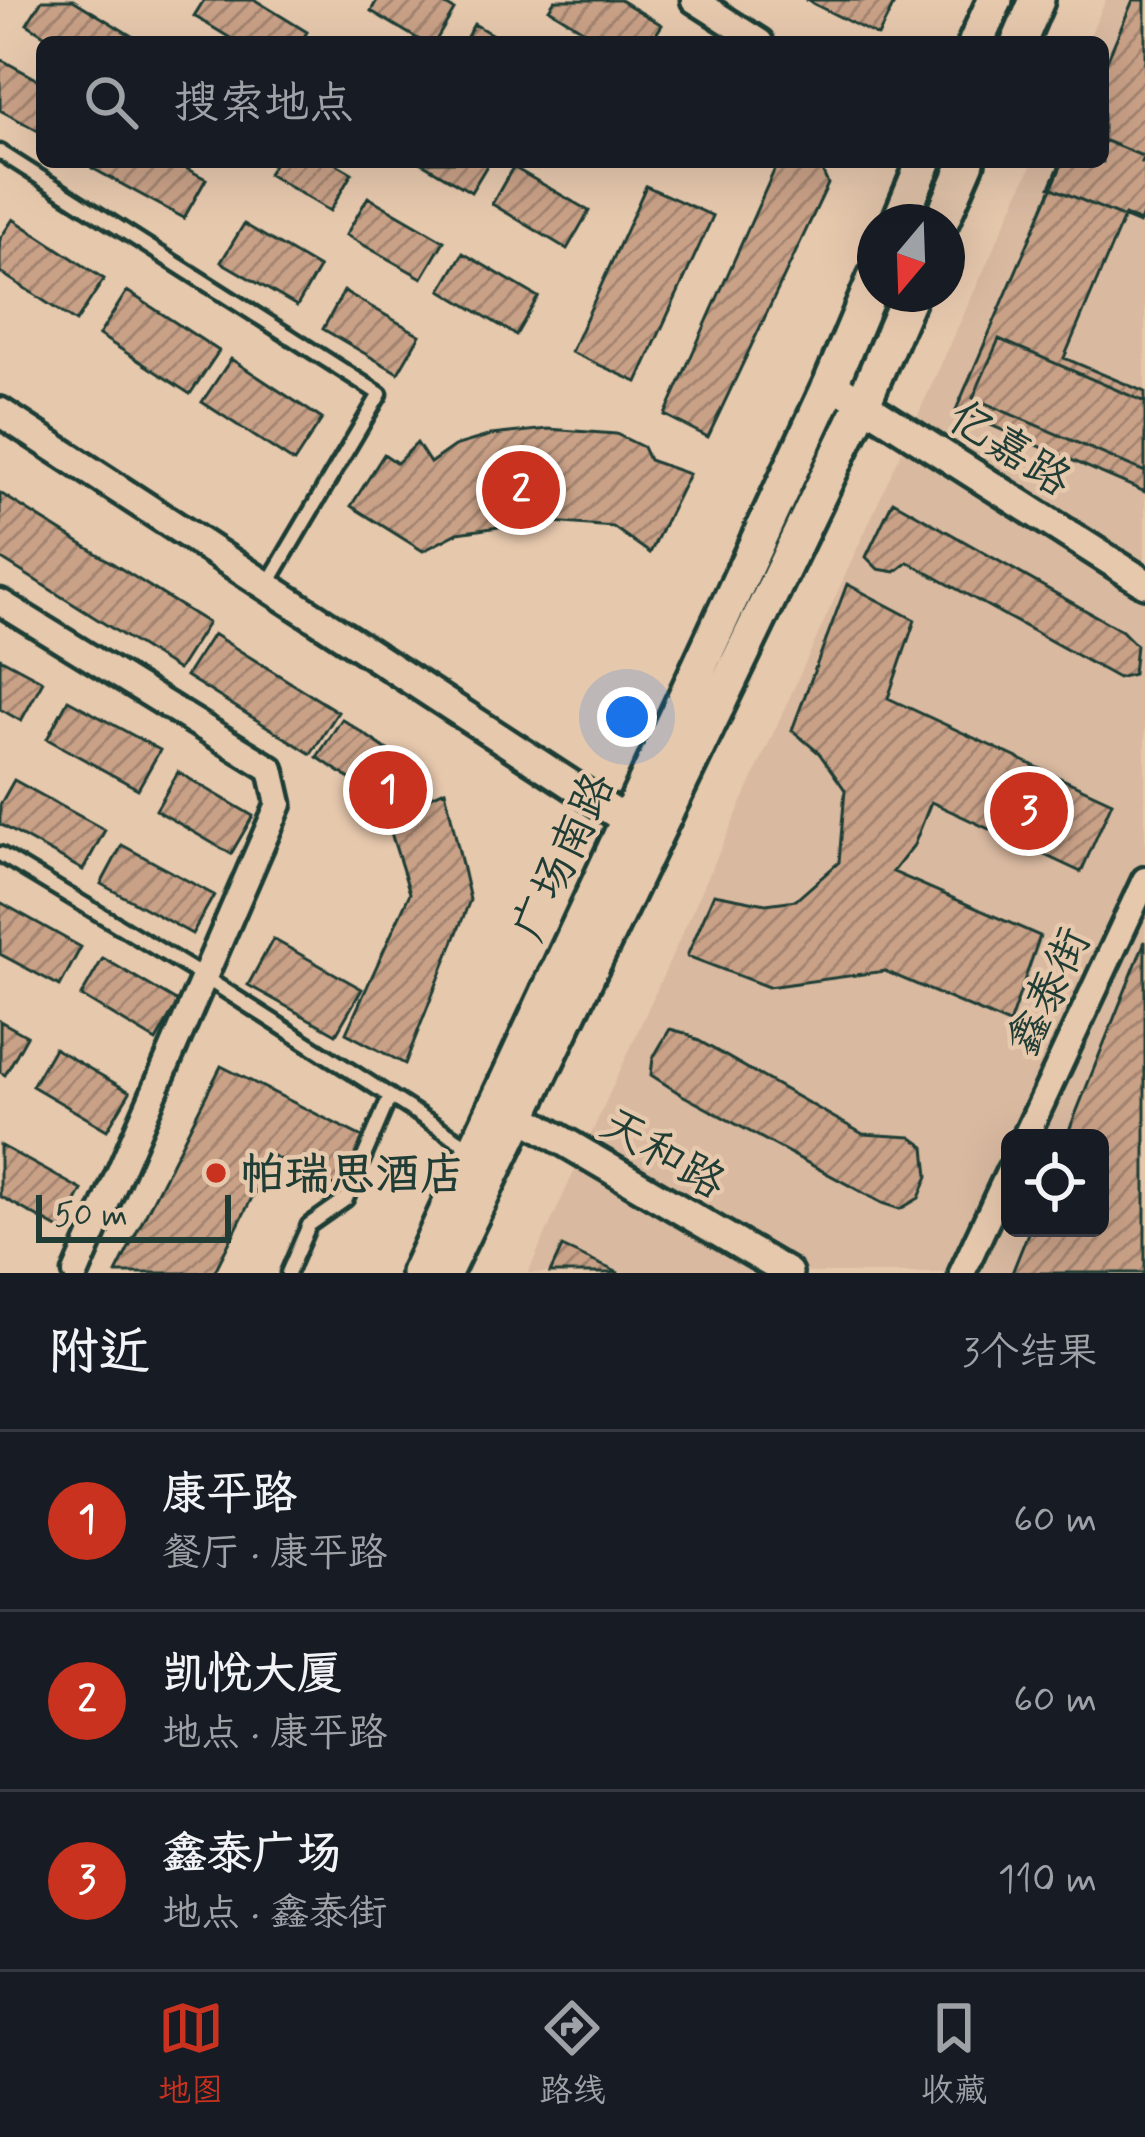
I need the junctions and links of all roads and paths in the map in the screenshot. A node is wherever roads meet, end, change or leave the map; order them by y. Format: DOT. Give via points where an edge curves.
graph roads {
  1 [pos="694,0"];
  2 [pos="995,0"];
  3 [pos="1037,0"];
  4 [pos="751,36"];
  5 [pos="979,36"];
  6 [pos="1022,36"];
  7 [pos="0,152"];
  8 [pos="922,168"];
  9 [pos="964,168"];
  10 [pos="906,204"];
  11 [pos="949,204"];
  12 [pos="861,312"];
  13 [pos="902,312"];
  14 [pos="831,383"];
  15 [pos="863,403"];
  16 [pos="0,412"];
  17 [pos="1145,583"];
  18 [pos="266,586"];
  19 [pos="0,602"];
  20 [pos="627,821"];
  21 [pos="0,854"];
  22 [pos="1145,880"];
  23 [pos="204,977"];
  24 [pos="389,1096"];
  25 [pos="509,1110"];
  26 [pos="1029,1129"];
  27 [pos="475,1150"];
  28 [pos="1001,1189"];
  29 [pos="76,1273"];
  30 [pos="287,1273"];
  31 [pos="418,1273"];
  32 [pos="444,1273"];
  33 [pos="788,1273"];
  34 [pos="962,1273"];
  1 -- 4 [label="street"];
  2 -- 5 [label="main road"];
  3 -- 6 [label="main road"];
  7 -- 18 [label="lane" via="380,394"];
  8 -- 10 [label="main road"];
  9 -- 11 [label="main road"];
  12 -- 14 [label="main road, 广场南路"];
  13 -- 15 [label="main road, 广场南路"];
  14 -- 15 [label="street, 亿嘉路"];
  14 -- 20 [label="main road, 广场南路"];
  15 -- 17 [label="street, 亿嘉路"];
  15 -- 25 [label="main road, 广场南路"];
  16 -- 18 [label="street"];
  18 -- 20 [label="street"];
  19 -- 23 [label="street" via="271,769 279,804"];
  20 -- 25 [label="main road, 广场南路"];
  21 -- 23 [label="lane"];
  22 -- 26 [label="street, 鑫泰街"];
  23 -- 24 [label="lane"];
  23 -- 29 [label="street"];
  24 -- 27 [label="lane"];
  24 -- 30 [label="lane" via="346,1199 308,1225"];
  25 -- 27 [label="main road, 广场南路"];
  25 -- 32 [label="main road, 广场南路"];
  25 -- 33 [label="street, 天和路"];
  27 -- 31 [label="main road, 广场南路"];
  28 -- 34 [label="street"];
}
